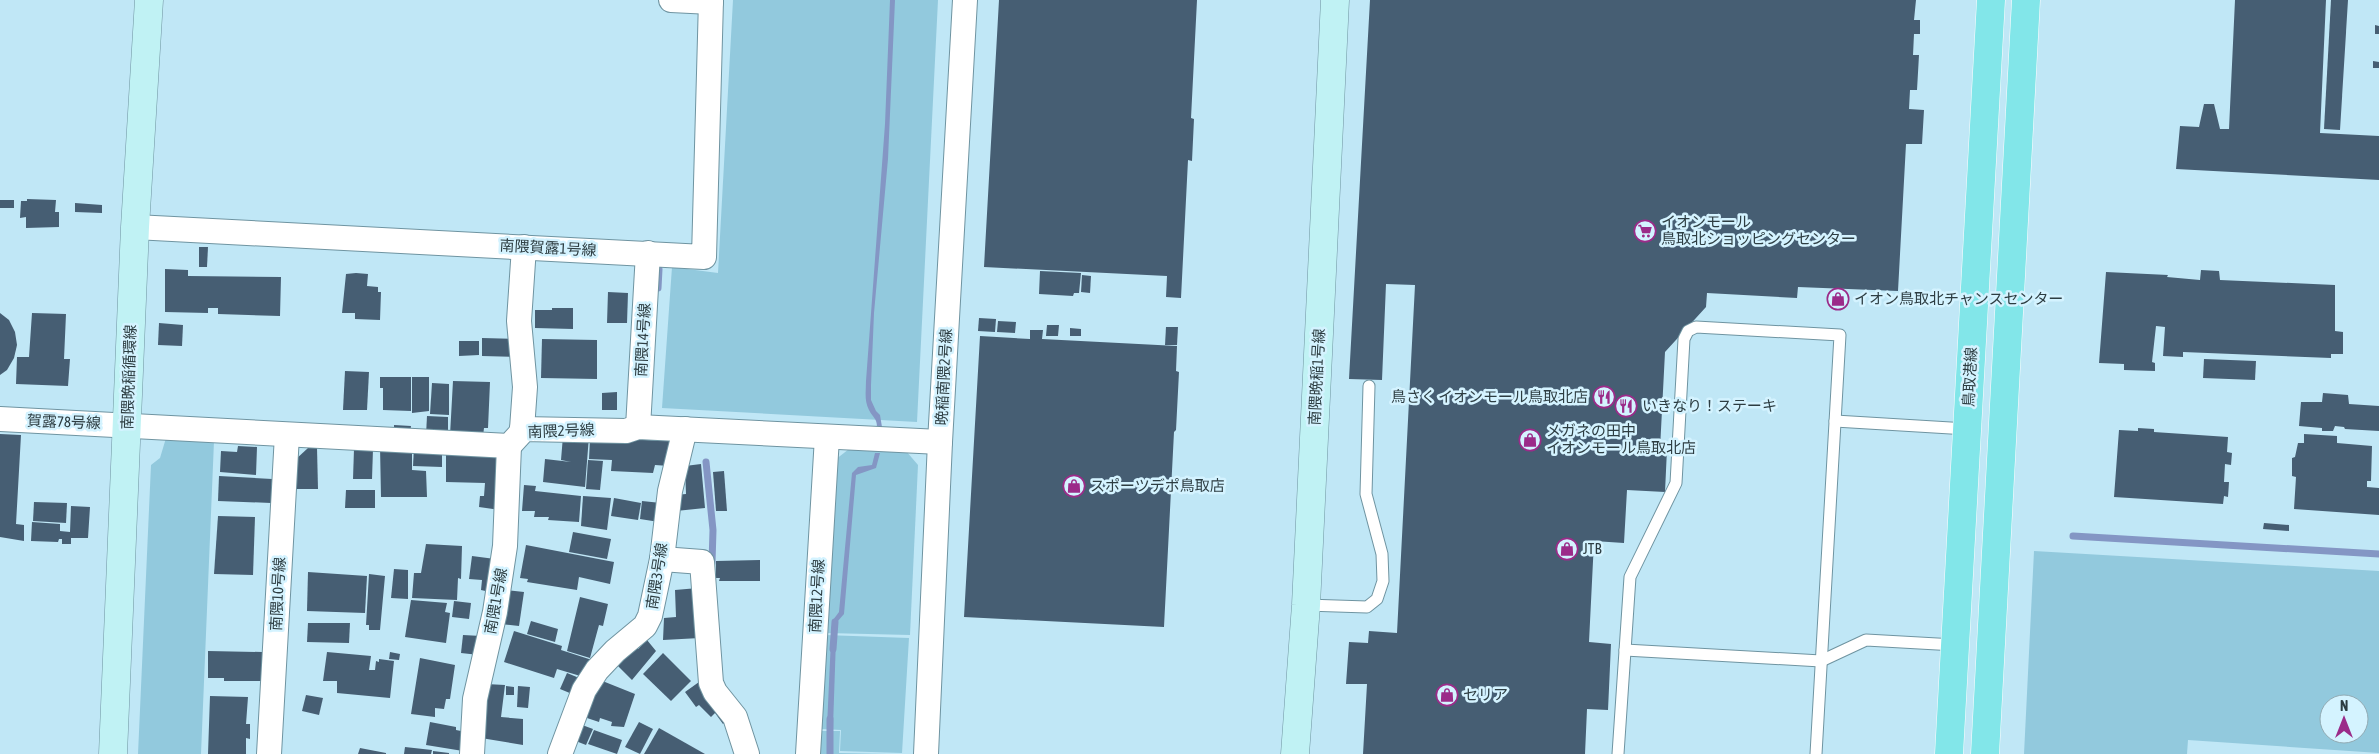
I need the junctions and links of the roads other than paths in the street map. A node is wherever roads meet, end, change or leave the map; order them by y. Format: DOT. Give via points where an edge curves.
graph roads {
  1 [pos="149,0"];
  2 [pos="671,0"];
  3 [pos="964,0"];
  4 [pos="1335,0"];
  5 [pos="1990,0"];
  6 [pos="2026,0"];
  7 [pos="711,1"];
  8 [pos="135,227"];
  9 [pos="524,247"];
  10 [pos="648,253"];
  11 [pos="1369,386"];
  12 [pos="0,419"];
  13 [pos="1835,421"];
  14 [pos="127,425"];
  15 [pos="638,427"];
  16 [pos="685,429"];
  17 [pos="1967,429"];
  18 [pos="287,434"];
  19 [pos="516,437"];
  20 [pos="827,437"];
  21 [pos="940,442"];
  22 [pos="662,559"];
  23 [pos="1306,605"];
  24 [pos="1955,645"];
  25 [pos="1625,650"];
  26 [pos="1821,661"];
  27 [pos="113,754"];
  28 [pos="269,754"];
  29 [pos="472,754"];
  30 [pos="560,754"];
  31 [pos="747,754"];
  32 [pos="808,754"];
  33 [pos="926,754"];
  34 [pos="1295,754"];
  35 [pos="1618,754"];
  36 [pos="1816,754"];
  37 [pos="1949,754"];
  38 [pos="1985,754"];
  1 -- 8 [label="street, 南隈晩稲循環線"];
  2 -- 7 [label="street"];
  3 -- 21 [label="street, 晩稲南隈2号線"];
  4 -- 23 [label="street, 南隈晩稲1号線"];
  5 -- 17 [label="main road, 鳥取港線"];
  6 -- 38 [label="main road"];
  7 -- 10 [label="street, 南隈賀露1号線" via="704,257"];
  8 -- 9 [label="street, 南隈賀露1号線"];
  8 -- 14 [label="street, 南隈晩稲循環線"];
  9 -- 10 [label="street, 南隈賀露1号線"];
  9 -- 19 [label="street, 南隈1号線" via="519,322 525,387"];
  10 -- 15 [label="street, 南隈14号線"];
  11 -- 23 [label="lane" via="1366,494 1382,554 1383,581 1377,599 1366,607"];
  12 -- 14 [label="street, 賀露78号線"];
  13 -- 17 [label="lane"];
  13 -- 25 [label="lane" via="1840,335 1700,327 1688,331 1684,339 1676,483 1630,577"];
  13 -- 26 [label="lane"];
  14 -- 18 [label="street, 南隈2号線"];
  14 -- 27 [label="street, 南隈晩稲循環線"];
  15 -- 16 [label="street, 南隈2号線"];
  15 -- 19 [label="street, 南隈2号線" via="626,431"];
  16 -- 20 [label="street, 南隈2号線"];
  16 -- 22 [label="street, 南隈3号線" via="670,491"];
  17 -- 24 [label="main road, 鳥取港線"];
  18 -- 19 [label="street, 南隈2号線"];
  18 -- 28 [label="street, 南隈10号線"];
  19 -- 29 [label="street, 南隈1号線" via="495,612 475,699"];
  20 -- 21 [label="street, 南隈2号線"];
  20 -- 32 [label="street, 南隈12号線"];
  21 -- 33 [label="street, 晩稲南隈2号線"];
  22 -- 30 [label="street, 南隈3号線" via="645,626 615,650 592,677"];
  22 -- 31 [label="street" via="702,562 711,683 735,717"];
  23 -- 34 [label="street, 南隈晩稲1号線"];
  24 -- 26 [label="lane" via="1866,640"];
  24 -- 37 [label="main road, 鳥取港線"];
  25 -- 26 [label="lane"];
  25 -- 35 [label="lane"];
  26 -- 36 [label="lane"];
}
